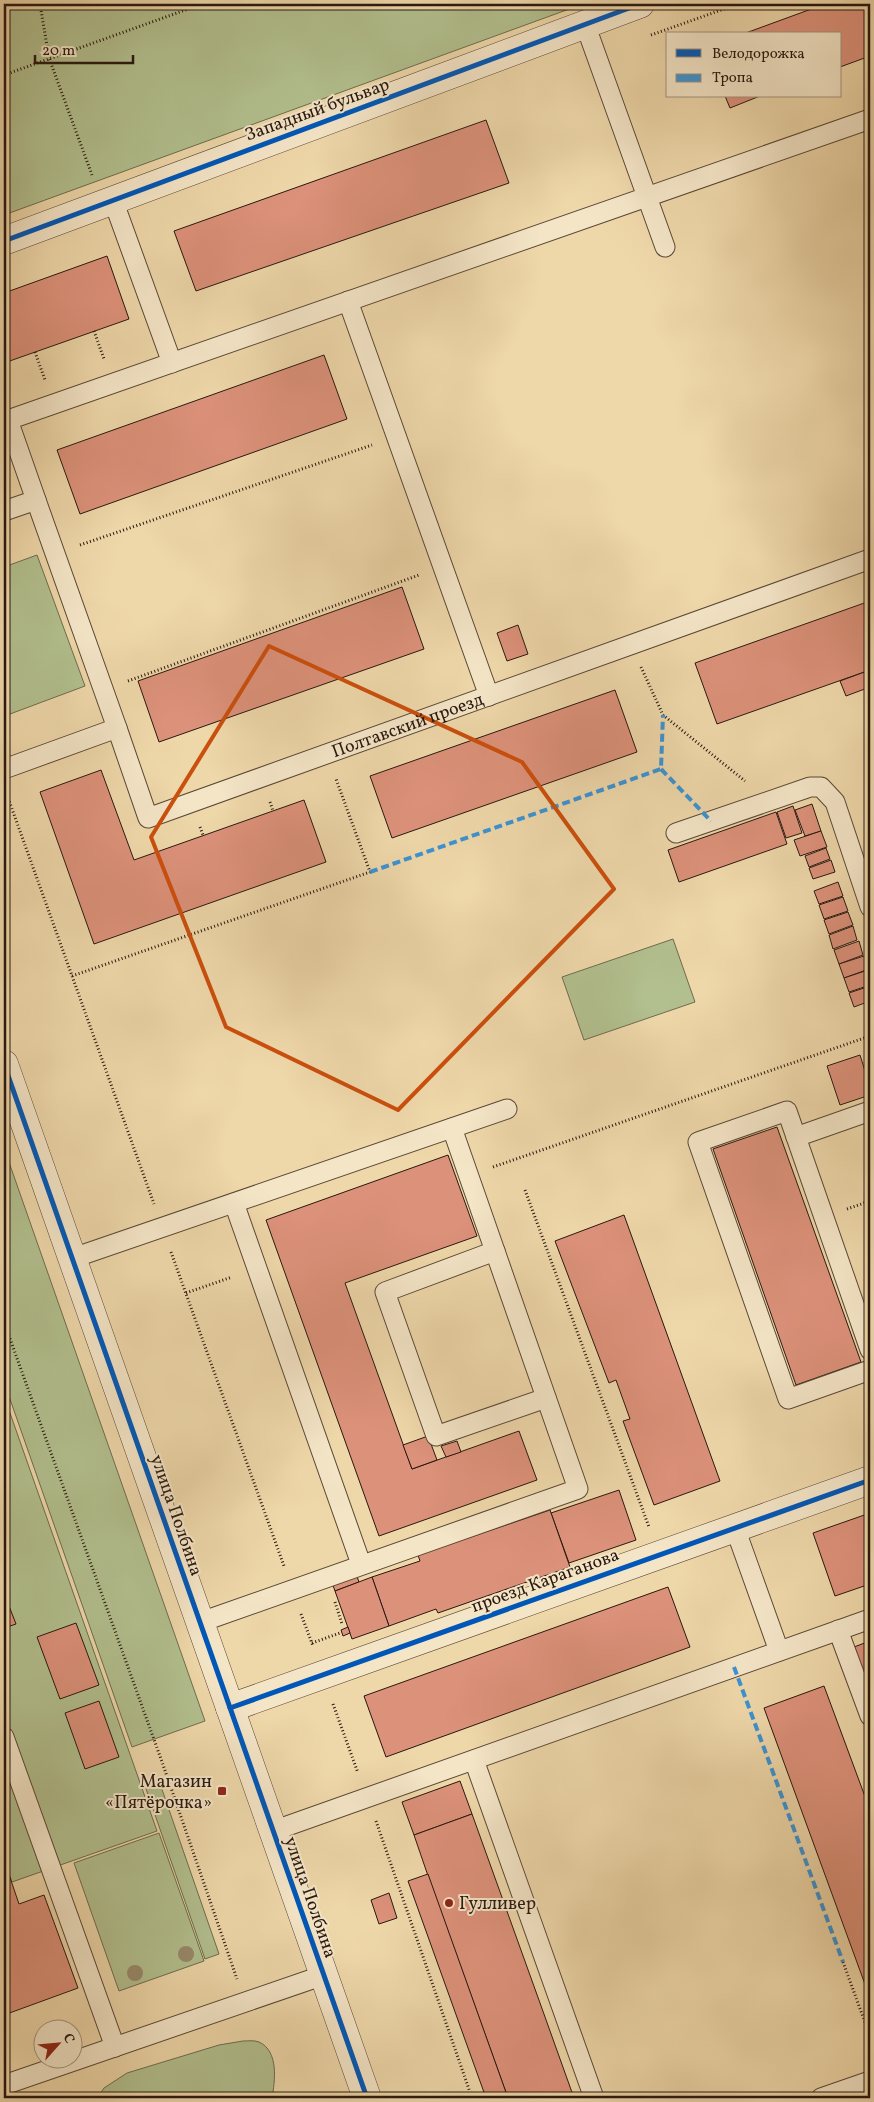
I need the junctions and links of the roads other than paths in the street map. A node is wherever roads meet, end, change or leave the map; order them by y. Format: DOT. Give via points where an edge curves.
graph roads {
  1 [pos="640,4"];
  2 [pos="585,24"];
  3 [pos="870,119"];
  4 [pos="647,197"];
  5 [pos="108,202"];
  6 [pos="4,241"];
  7 [pos="665,247"];
  8 [pos="348,301"];
  9 [pos="172,363"];
  10 [pos="36,500"];
  11 [pos="4,511"];
  12 [pos="870,559"];
  13 [pos="489,696"];
  14 [pos="117,728"];
  15 [pos="4,769"];
  16 [pos="676,833"];
  17 [pos="864,868"];
  18 [pos="870,907"];
  19 [pos="4,1064"];
  20 [pos="507,1109"];
  21 [pos="870,1111"];
  22 [pos="452,1128"];
  23 [pos="796,1137"];
  24 [pos="234,1204"];
  25 [pos="495,1252"];
  26 [pos="73,1258"];
  27 [pos="870,1350"];
  28 [pos="870,1370"];
  29 [pos="546,1398"];
  30 [pos="870,1480"];
  31 [pos="735,1528"];
  32 [pos="361,1564"];
  33 [pos="870,1618"];
  34 [pos="201,1622"];
  35 [pos="838,1630"];
  36 [pos="779,1651"];
  37 [pos="230,1708"];
  38 [pos="870,1716"];
  39 [pos="4,1737"];
  40 [pos="474,1760"];
  41 [pos="273,1831"];
  42 [pos="324,1974"];
  43 [pos="115,2046"];
  44 [pos="870,2081"];
  45 [pos="4,2085"];
  46 [pos="367,2098"];
  47 [pos="594,2098"];
  48 [pos="821,2098"];
  1 -- 2 [label="street, Западный бульвар"];
  2 -- 4 [label="lane"];
  2 -- 5 [label="street, Западный бульвар"];
  3 -- 4 [label="lane"];
  4 -- 7 [label="lane"];
  4 -- 8 [label="lane"];
  5 -- 6 [label="street, Западный бульвар"];
  5 -- 9 [label="lane"];
  8 -- 9 [label="lane"];
  8 -- 13 [label="lane"];
  9 -- 10 [label="lane" via="8,420"];
  10 -- 11 [label="lane"];
  10 -- 14 [label="lane"];
  12 -- 13 [label="lane, Полтавский проезд"];
  13 -- 14 [label="lane, Полтавский проезд" via="148,818"];
  14 -- 15 [label="lane"];
  16 -- 17 [label="lane" via="810,786 821,787 835,802"];
  17 -- 18 [label="lane"];
  19 -- 26 [label="street, улица Полбина"];
  20 -- 22 [label="lane"];
  21 -- 23 [label="lane"];
  22 -- 24 [label="lane"];
  22 -- 25 [label="lane"];
  23 -- 27 [label="lane"];
  23 -- 28 [label="lane" via="786,1111 698,1142 788,1399"];
  24 -- 26 [label="lane"];
  24 -- 32 [label="lane"];
  25 -- 29 [label="lane"];
  25 -- 29 [label="lane" via="384,1292 436,1436"];
  26 -- 34 [label="street, улица Полбина"];
  29 -- 32 [label="lane" via="578,1489"];
  30 -- 31 [label="street, проезд Караганова"];
  31 -- 36 [label="lane"];
  31 -- 37 [label="street, проезд Караганова"];
  32 -- 34 [label="lane"];
  33 -- 35 [label="lane"];
  34 -- 37 [label="street, улица Полбина"];
  35 -- 36 [label="lane"];
  35 -- 38 [label="lane"];
  36 -- 40 [label="lane"];
  37 -- 41 [label="street, улица Полбина"];
  39 -- 43 [label="lane"];
  40 -- 41 [label="lane"];
  40 -- 47 [label="lane"];
  41 -- 42 [label="street, улица Полбина"];
  42 -- 43 [label="lane"];
  42 -- 46 [label="street, улица Полбина"];
  43 -- 45 [label="lane"];
  44 -- 48 [label="lane"];
}
